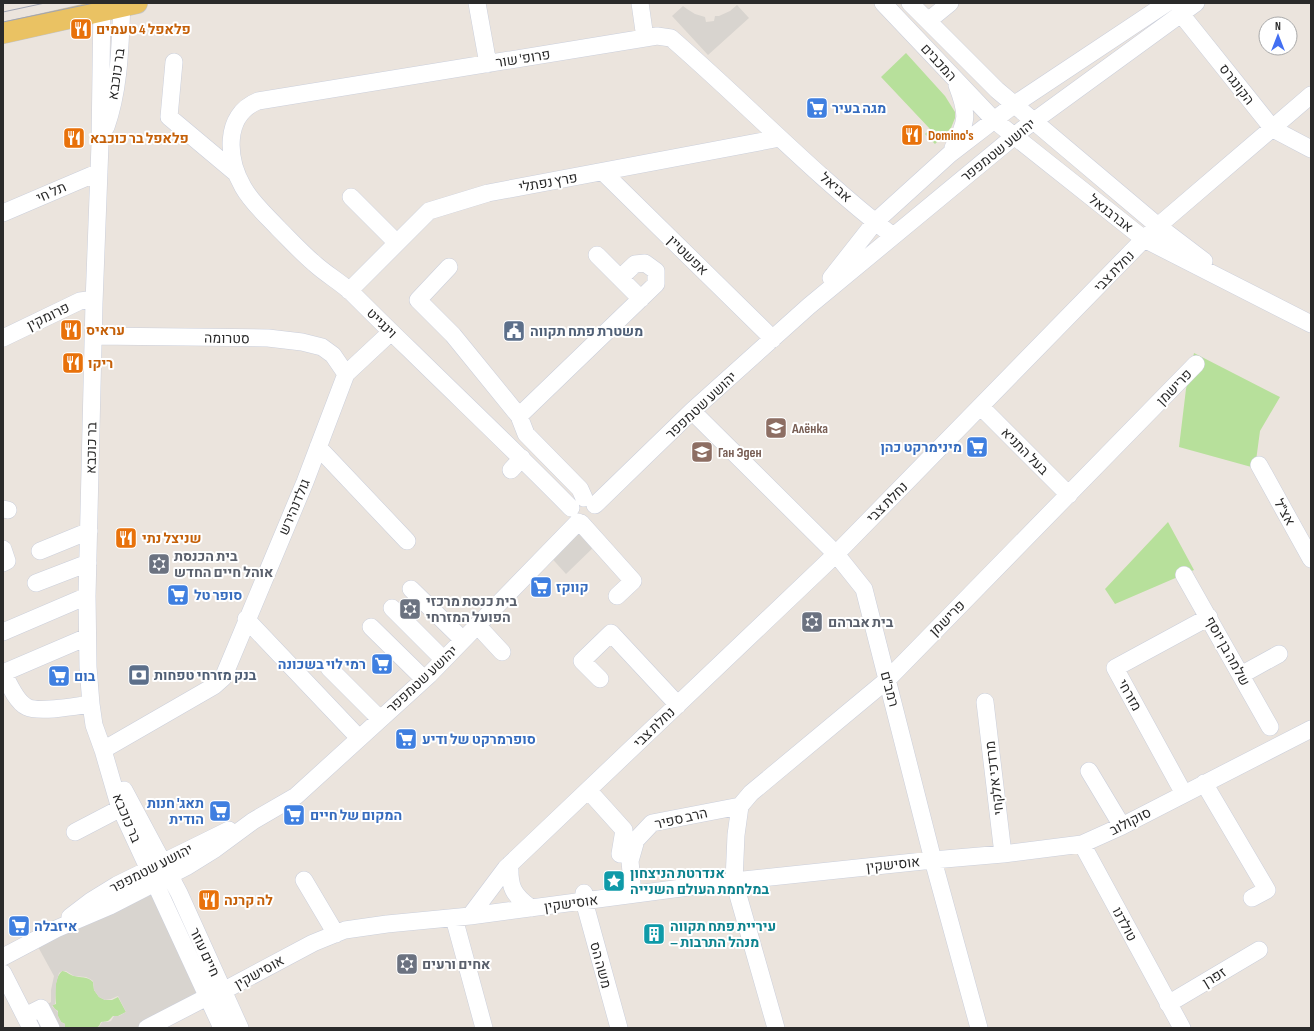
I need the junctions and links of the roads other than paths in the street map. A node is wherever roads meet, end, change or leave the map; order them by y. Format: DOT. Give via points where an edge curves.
graph roads {
  1 [pos="476,3"];
  2 [pos="640,3"];
  3 [pos="883,3"];
  4 [pos="910,3"];
  5 [pos="950,3"];
  6 [pos="1167,3"];
  7 [pos="1196,3"];
  8 [pos="127,4"];
  9 [pos="102,6"];
  10 [pos="1181,8"];
  11 [pos="928,21"];
  12 [pos="3,33"];
  13 [pos="645,38"];
  14 [pos="174,62"];
  15 [pos="488,64"];
  16 [pos="955,79"];
  17 [pos="1311,95"];
  18 [pos="1015,104"];
  19 [pos="235,120"];
  20 [pos="994,120"];
  21 [pos="1034,121"];
  22 [pos="1273,129"];
  23 [pos="1014,137"];
  24 [pos="780,138"];
  25 [pos="100,144"];
  26 [pos="1311,149"];
  27 [pos="950,154"];
  28 [pos="99,172"];
  29 [pos="603,172"];
  30 [pos="237,174"];
  31 [pos="351,197"];
  32 [pos="3,213"];
  33 [pos="875,222"];
  34 [pos="1158,226"];
  35 [pos="893,236"];
  36 [pos="1144,239"];
  37 [pos="397,243"];
  38 [pos="597,255"];
  39 [pos="449,267"];
  40 [pos="620,278"];
  41 [pos="1239,287"];
  42 [pos="349,290"];
  43 [pos="641,298"];
  44 [pos="94,303"];
  45 [pos="808,306"];
  46 [pos="1311,324"];
  47 [pos="391,332"];
  48 [pos="94,336"];
  49 [pos="3,338"];
  50 [pos="773,338"];
  51 [pos="1196,364"];
  52 [pos="346,374"];
  53 [pos="981,407"];
  54 [pos="692,411"];
  55 [pos="519,416"];
  56 [pos="317,450"];
  57 [pos="1259,465"];
  58 [pos="1069,495"];
  59 [pos="581,511"];
  60 [pos="89,531"];
  61 [pos="404,543"];
  62 [pos="3,549"];
  63 [pos="40,551"];
  64 [pos="836,554"];
  65 [pos="1311,559"];
  66 [pos="3,563"];
  67 [pos="88,563"];
  68 [pos="1184,575"];
  69 [pos="36,583"];
  70 [pos="411,589"];
  71 [pos="87,596"];
  72 [pos="617,596"];
  73 [pos="392,608"];
  74 [pos="1209,617"];
  75 [pos="246,619"];
  76 [pos="371,626"];
  77 [pos="477,626"];
  78 [pos="3,632"];
  79 [pos="87,637"];
  80 [pos="463,640"];
  81 [pos="879,649"];
  82 [pos="502,652"];
  83 [pos="1279,654"];
  84 [pos="444,660"];
  85 [pos="906,660"];
  86 [pos="329,668"];
  87 [pos="3,672"];
  88 [pos="1241,675"];
  89 [pos="424,679"];
  90 [pos="600,679"];
  91 [pos="887,680"];
  92 [pos="864,699"];
  93 [pos="985,702"];
  94 [pos="91,704"];
  95 [pos="678,705"];
  96 [pos="896,713"];
  97 [pos="380,719"];
  98 [pos="1270,727"];
  99 [pos="1310,731"];
  100 [pos="359,738"];
  101 [pos="103,750"];
  102 [pos="1089,771"];
  103 [pos="1204,783"];
  104 [pos="588,790"];
  105 [pos="1184,794"];
  106 [pos="740,806"];
  107 [pos="120,808"];
  108 [pos="253,821"];
  109 [pos="1122,826"];
  110 [pos="75,832"];
  111 [pos="1082,844"];
  112 [pos="620,854"];
  113 [pos="1003,854"];
  114 [pos="933,860"];
  115 [pos="510,864"];
  116 [pos="186,867"];
  117 [pos="159,872"];
  118 [pos="734,881"];
  119 [pos="301,882"];
  120 [pos="178,893"];
  121 [pos="633,894"];
  122 [pos="584,897"];
  123 [pos="1252,898"];
  124 [pos="531,908"];
  125 [pos="462,917"];
  126 [pos="332,935"];
  127 [pos="1259,950"];
  128 [pos="3,956"];
  129 [pos="3,973"];
  130 [pos="223,991"];
  131 [pos="207,997"];
  132 [pos="1168,1004"];
  133 [pos="28,1022"];
  134 [pos="51,1028"];
  135 [pos="147,1028"];
  136 [pos="222,1028"];
  137 [pos="240,1028"];
  138 [pos="484,1028"];
  139 [pos="619,1028"];
  140 [pos="776,1028"];
  141 [pos="979,1028"];
  142 [pos="1182,1028"];
  1 -- 15 [label="street"];
  2 -- 13 [label="street"];
  3 -- 16 [label="street, המכבים"];
  4 -- 11 [label="street, המכבים"];
  5 -- 11 [label="street"];
  6 -- 18 [label="street, יהושע שטמפפר"];
  7 -- 10 [label="street, יהושע שטמפפר"];
  8 -- 9 [label="main road"];
  8 -- 25 [label="street, בר כוכבא" via="112,104"];
  9 -- 12 [label="main road"];
  9 -- 25 [label="street, בר כוכבא"];
  10 -- 21 [label="street, יהושע שטמפפר"];
  10 -- 22 [label="street, הקונגרס"];
  11 -- 18 [label="street, המכבים" via="997,90"];
  13 -- 15 [label="street, פרופ' שור"];
  13 -- 24 [label="street, פרופ' שור" via="671,38"];
  14 -- 30 [label="street" via="169,117"];
  15 -- 19 [label="street, פרופ' שור" via="258,101 249,104"];
  16 -- 20 [label="street, המכבים"];
  16 -- 27 [label="street" via="965,115 962,132"];
  17 -- 22 [label="street, נחלת צבי"];
  18 -- 20 [label="street, יהושע שטמפפר"];
  18 -- 21 [label="street, אברבנאל"];
  19 -- 30 [label="street, וינגייט" via="231,142"];
  20 -- 23 [label="street, אברבנאל"];
  20 -- 27 [label="street, יהושע שטמפפר"];
  21 -- 23 [label="street, יהושע שטמפפר"];
  21 -- 34 [label="street, אברבנאל"];
  22 -- 26 [label="street, הקונגרס"];
  22 -- 34 [label="street, נחלת צבי"];
  23 -- 35 [label="street, יהושע שטמפפר"];
  23 -- 36 [label="street, אברבנאל"];
  24 -- 29 [label="street, פרץ נפתלי"];
  24 -- 33 [label="street, אביאל"];
  25 -- 28 [label="street, בר כוכבא"];
  27 -- 33 [label="street, יהושע שטמפפר"];
  28 -- 32 [label="street, תל חי"];
  28 -- 44 [label="street, בר כוכבא"];
  29 -- 37 [label="street, פרץ נפתלי" via="488,193 429,211"];
  29 -- 50 [label="street, אפשטיין"];
  30 -- 42 [label="street, וינגייט" via="256,206 315,264"];
  31 -- 37 [label="street"];
  33 -- 35 [label="street, אביאל"];
  33 -- 45 [label="street, יהושע שטמפפר"];
  34 -- 36 [label="street, נחלת צבי"];
  34 -- 41 [label="street, אברבנאל"];
  35 -- 45 [label="street, יהושע שטמפפר"];
  36 -- 41 [label="street, אברבנאל"];
  36 -- 53 [label="street, נחלת צבי"];
  37 -- 42 [label="street, פרץ נפתלי"];
  38 -- 40 [label="street"];
  39 -- 55 [label="street" via="418,300 453,335"];
  40 -- 43 [label="street"];
  40 -- 43 [label="street" via="635,264 645,263 656,272 656,284"];
  41 -- 46 [label="street, אברבנאל"];
  42 -- 47 [label="street, וינגייט"];
  43 -- 55 [label="street"];
  44 -- 48 [label="street, בר כוכבא"];
  44 -- 49 [label="street, פרומקין" via="88,300 80,301"];
  45 -- 50 [label="street, יהושע שטמפפר"];
  47 -- 52 [label="street, גולדנהירש"];
  47 -- 59 [label="street, וינגייט" via="517,464"];
  48 -- 52 [label="street, סטרומה" via="268,338 302,342 322,347 333,355"];
  48 -- 60 [label="street, בר כוכבא"];
  50 -- 54 [label="street, יהושע שטמפפר"];
  51 -- 58 [label="street, פרישמן"];
  52 -- 56 [label="street, גולדנהירש"];
  53 -- 58 [label="street, בעל התניא"];
  53 -- 64 [label="street, נחלת צבי"];
  54 -- 59 [label="street, יהושע שטמפפר"];
  54 -- 64 [label="street, רמב\"ם"];
  55 -- 59 [label="street" via="526,434 580,489"];
  56 -- 61 [label="street"];
  56 -- 75 [label="street, גולדנהירש"];
  57 -- 65 [label="street, אצ\"ל"];
  58 -- 85 [label="street, פרישמן"];
  59 -- 72 [label="street" via="633,581"];
  59 -- 77 [label="street, יהושע שטמפפר"];
  60 -- 63 [label="street"];
  60 -- 67 [label="street, בר כוכבא"];
  62 -- 66 [label="street" via="7,561"];
  64 -- 81 [label="street, רמב\"ם" via="864,589"];
  64 -- 95 [label="street, נחלת צבי"];
  67 -- 69 [label="street"];
  67 -- 71 [label="street, בר כוכבא"];
  68 -- 74 [label="street, שלמה בן יוסף"];
  70 -- 80 [label="street"];
  71 -- 78 [label="street"];
  71 -- 79 [label="street, בר כוכבא"];
  73 -- 84 [label="street"];
  74 -- 88 [label="street, שלמה בן יוסף"];
  74 -- 105 [label="street, מזרחי" via="1115,668"];
  75 -- 100 [label="street"];
  75 -- 101 [label="street, גולדנהירש" via="228,667 214,686"];
  76 -- 89 [label="street"];
  77 -- 80 [label="street, יהושע שטמפפר"];
  77 -- 82 [label="street"];
  79 -- 87 [label="street"];
  79 -- 94 [label="street, בר כוכבא"];
  80 -- 84 [label="street, יהושע שטמפפר"];
  81 -- 85 [label="street" via="886,658"];
  81 -- 91 [label="street, רמב\"ם"];
  83 -- 88 [label="street"];
  84 -- 89 [label="street, יהושע שטמפפר"];
  85 -- 91 [label="street, פרישמן"];
  86 -- 97 [label="street"];
  87 -- 94 [label="street" via="26,713"];
  88 -- 98 [label="street, שלמה בן יוסף"];
  89 -- 97 [label="street, יהושע שטמפפר"];
  90 -- 95 [label="street" via="582,661 611,633"];
  91 -- 92 [label="street, פרישמן"];
  91 -- 96 [label="street, רמב\"ם"];
  92 -- 96 [label="street" via="883,703"];
  92 -- 106 [label="street, פרישמן" via="750,793"];
  93 -- 113 [label="street, מרדכי אלקחי"];
  94 -- 101 [label="street, בר כוכבא" via="94,724"];
  95 -- 104 [label="street, נחלת צבי"];
  96 -- 114 [label="street, רמב\"ם"];
  97 -- 100 [label="street, יהושע שטמפפר"];
  99 -- 103 [label="street, סוקולוב"];
  100 -- 108 [label="street, יהושע שטמפפר" via="296,796"];
  101 -- 107 [label="street, בר כוכבא"];
  101 -- 117 [label="street, בר כוכבא"];
  102 -- 109 [label="street"];
  103 -- 105 [label="street, סוקולוב"];
  103 -- 123 [label="street" via="1267,890"];
  104 -- 112 [label="street" via="624,830"];
  104 -- 115 [label="street, נחלת צבי"];
  105 -- 109 [label="street, סוקולוב"];
  106 -- 118 [label="street"];
  106 -- 121 [label="street, הרב ספיר" via="652,823 636,840 630,861"];
  107 -- 110 [label="street"];
  107 -- 117 [label="street, בר כוכבא"];
  108 -- 116 [label="street, יהושע שטמפפר"];
  108 -- 117 [label="street, יהושע שטמפפר" via="210,839"];
  109 -- 111 [label="street, סוקולוב"];
  111 -- 113 [label="street, סוקולוב"];
  111 -- 132 [label="street, טולדנו"];
  113 -- 114 [label="street, סוקולוב"];
  114 -- 118 [label="street, אוסישקין"];
  114 -- 141 [label="street, רמב\"ם"];
  115 -- 124 [label="street" via="509,878 512,890"];
  115 -- 125 [label="street, נחלת צבי"];
  116 -- 117 [label="street, יהושע שטמפפר"];
  116 -- 120 [label="street" via="179,877"];
  117 -- 120 [label="street, חיים עוזר"];
  117 -- 128 [label="street, יהושע שטמפפר" via="110,906 56,929"];
  117 -- 131 [label="street, חיים עוזר"];
  118 -- 121 [label="street, אוסישקין"];
  118 -- 140 [label="street"];
  119 -- 126 [label="street"];
  120 -- 130 [label="street, חיים עוזר"];
  121 -- 122 [label="street, אוסישקין"];
  122 -- 124 [label="street, אוסישקין"];
  122 -- 139 [label="street, משה הס"];
  124 -- 125 [label="street, אוסישקין"];
  125 -- 126 [label="street, אוסישקין" via="387,924 345,930"];
  125 -- 138 [label="street"];
  126 -- 130 [label="street, אוסישקין" via="269,965"];
  127 -- 132 [label="street, זפרן"];
  129 -- 133 [label="street"];
  130 -- 137 [label="street, חיים עוזר"];
  131 -- 135 [label="street"];
  131 -- 136 [label="street, חיים עוזר"];
  132 -- 142 [label="street, טולדנו"];
  133 -- 134 [label="street" via="41,1008"];
}
